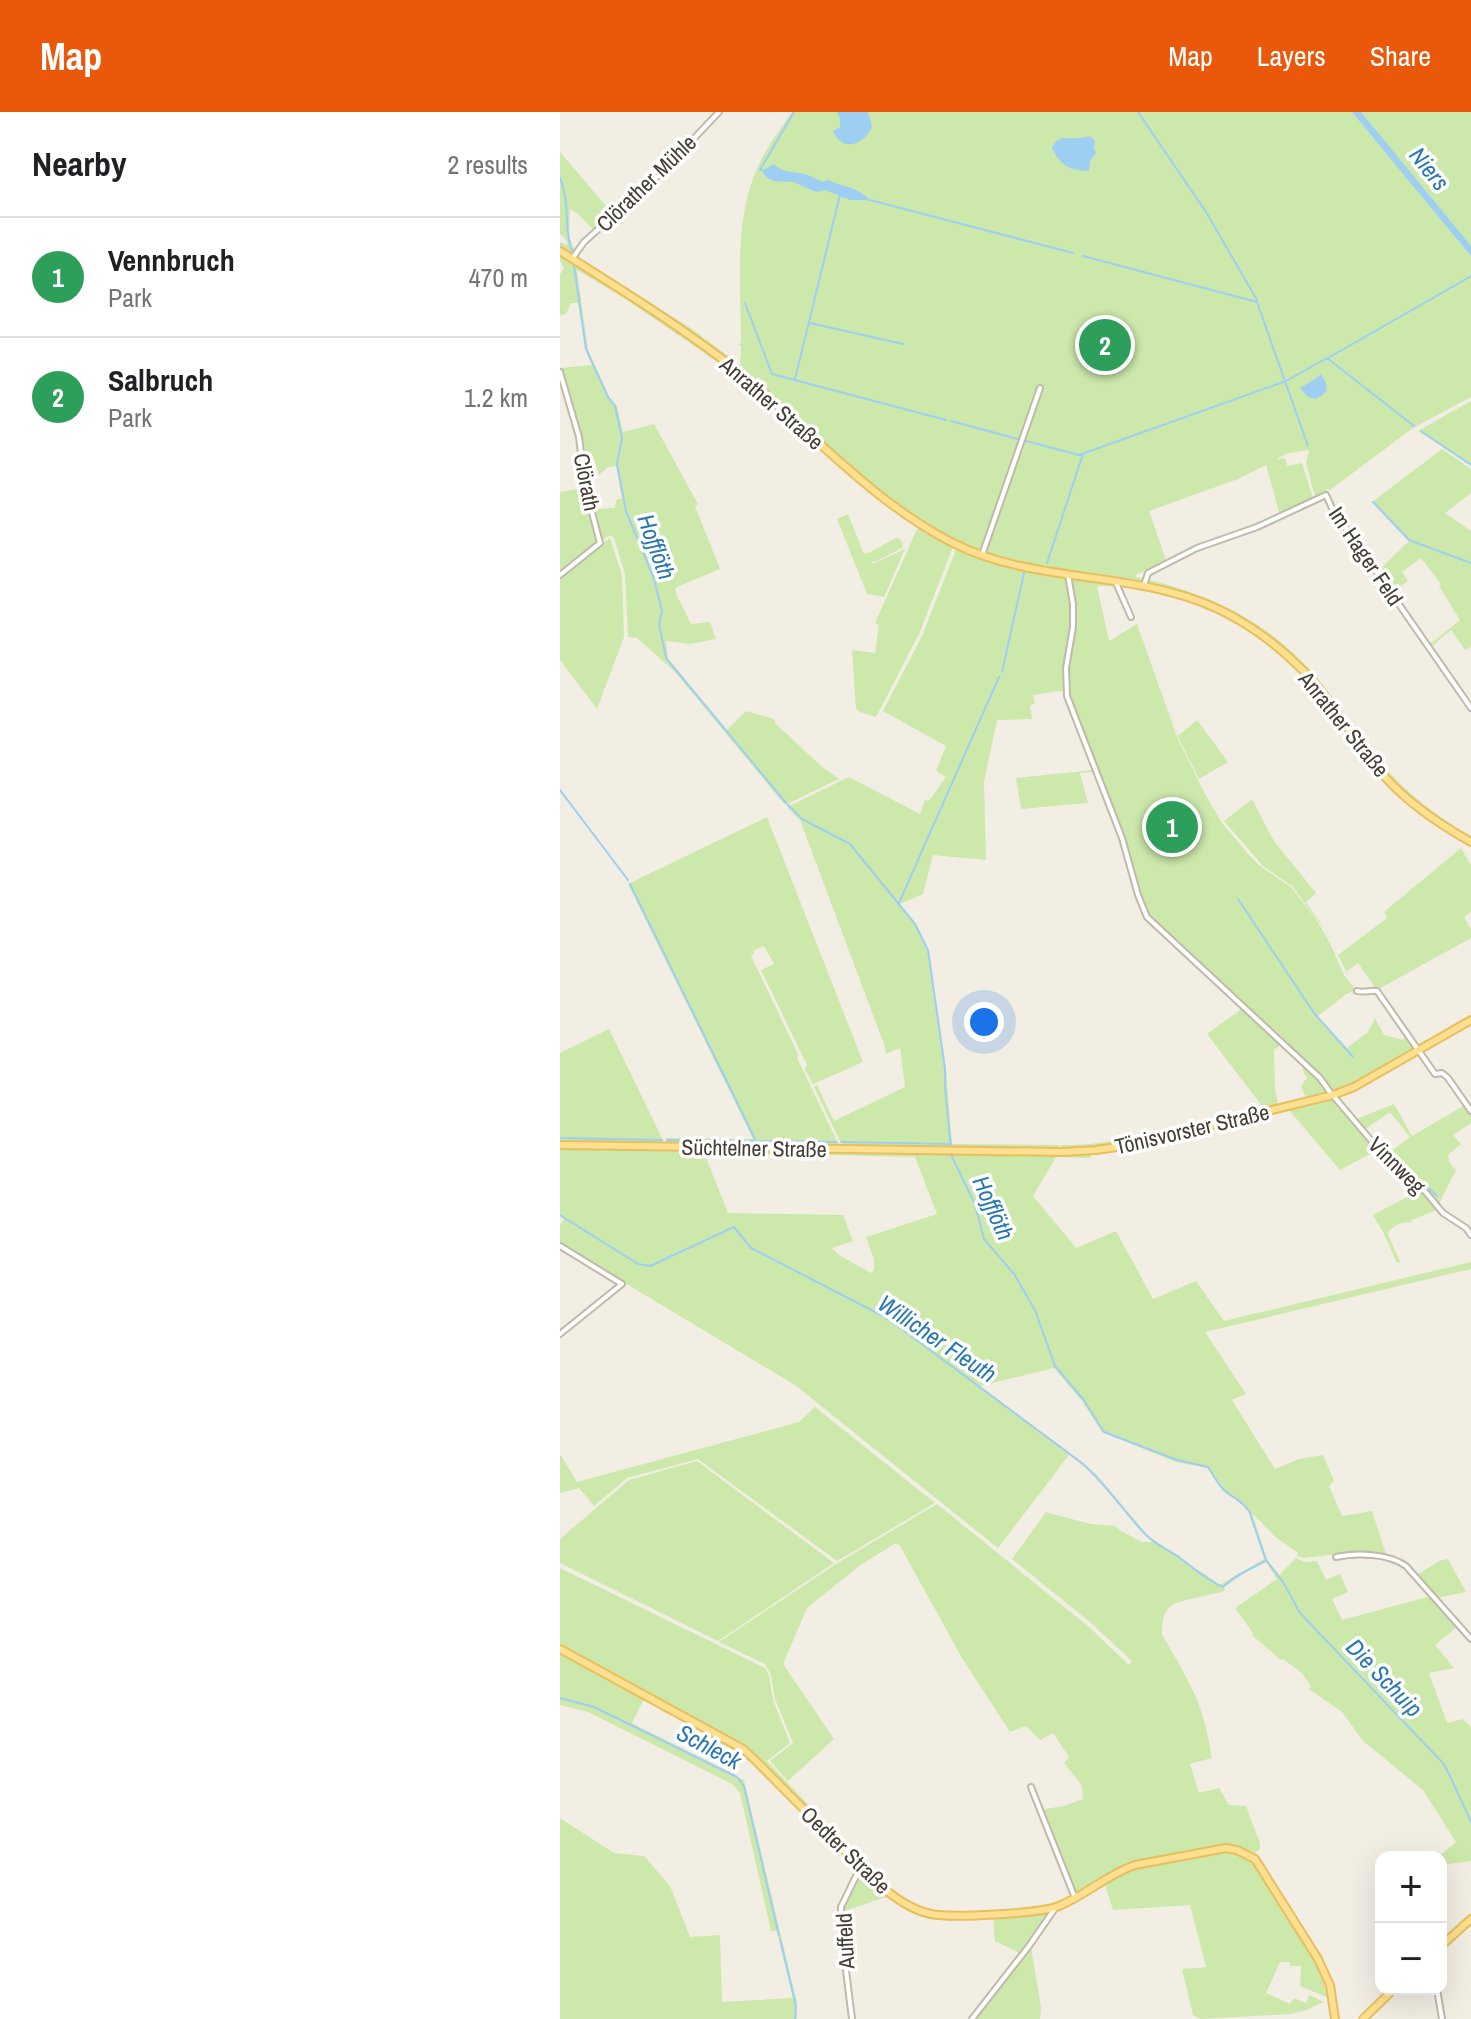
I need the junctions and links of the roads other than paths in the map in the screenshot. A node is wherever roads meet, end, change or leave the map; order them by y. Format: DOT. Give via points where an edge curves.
graph roads {
  1 [pos="719,112"];
  2 [pos="560,251"];
  3 [pos="574,257"];
  4 [pos="560,372"];
  5 [pos="1040,388"];
  6 [pos="982,555"];
  7 [pos="560,575"];
  8 [pos="1068,575"];
  9 [pos="1115,581"];
  10 [pos="1144,585"];
  11 [pos="1131,617"];
  12 [pos="1471,708"];
  13 [pos="1471,842"];
  14 [pos="1357,991"];
  15 [pos="1471,1020"];
  16 [pos="1419,1051"];
  17 [pos="1333,1095"];
  18 [pos="1471,1111"];
  19 [pos="560,1145"];
  20 [pos="951,1151"];
  21 [pos="1471,1223"];
  22 [pos="1466,1228"];
  23 [pos="1471,1235"];
  24 [pos="560,1246"];
  25 [pos="560,1334"];
  26 [pos="1336,1557"];
  27 [pos="1471,1639"];
  28 [pos="560,1649"];
  29 [pos="1031,1787"];
  30 [pos="861,1866"];
  31 [pos="1075,1898"];
  32 [pos="1056,1907"];
  33 [pos="1471,1919"];
  34 [pos="1447,1941"];
  35 [pos="1388,1995"];
  36 [pos="1438,1995"];
  37 [pos="852,2019"];
  38 [pos="972,2019"];
  39 [pos="1335,2019"];
  40 [pos="1363,2019"];
  41 [pos="1442,2019"];
  1 -- 3 [label="street, Clörather Mühle"];
  2 -- 3 [label="main road, Anrather Straße"];
  3 -- 6 [label="main road, Anrather Straße" via="740,373 909,518"];
  4 -- 7 [label="street, Clörath" via="600,543"];
  5 -- 6 [label="street"];
  6 -- 8 [label="main road, Anrather Straße"];
  8 -- 9 [label="main road, Anrather Straße"];
  8 -- 17 [label="street, Vinnweg" via="1073,627 1067,696 1147,917"];
  9 -- 10 [label="main road, Anrather Straße"];
  9 -- 11 [label="street"];
  10 -- 12 [label="street, Im Hager Feld" via="1148,573 1197,548 1326,495"];
  10 -- 13 [label="main road, Anrather Straße" via="1208,604 1268,639 1313,681 1387,779 1435,821"];
  14 -- 16 [label="street" via="1377,991"];
  15 -- 16 [label="main road, Tönisvorster Straße"];
  16 -- 17 [label="main road, Tönisvorster Straße"];
  16 -- 18 [label="street" via="1435,1074 1448,1078"];
  17 -- 20 [label="main road, Tönisvorster Straße" via="1111,1148"];
  17 -- 22 [label="street, Vinnweg" via="1375,1145 1443,1213"];
  19 -- 20 [label="main road, Süchtelner Straße"];
  21 -- 22 [label="street"];
  22 -- 23 [label="street, Vinnweg"];
  24 -- 25 [label="street" via="622,1284"];
  26 -- 27 [label="street" via="1353,1553 1400,1561"];
  28 -- 30 [label="main road, Oedter Straße" via="743,1749"];
  29 -- 31 [label="street"];
  30 -- 32 [label="main road, Oedter Straße" via="895,1898 931,1914"];
  30 -- 37 [label="street, Auffeld" via="841,1907"];
  31 -- 32 [label="main road, Oedter Straße"];
  31 -- 39 [label="main road, Oedter Straße" via="1135,1865 1237,1850 1255,1859 1318,1959 1330,1985"];
  32 -- 38 [label="street"];
  33 -- 34 [label="main road"];
  35 -- 40 [label="main road"];
  36 -- 41 [label="street"];
}
